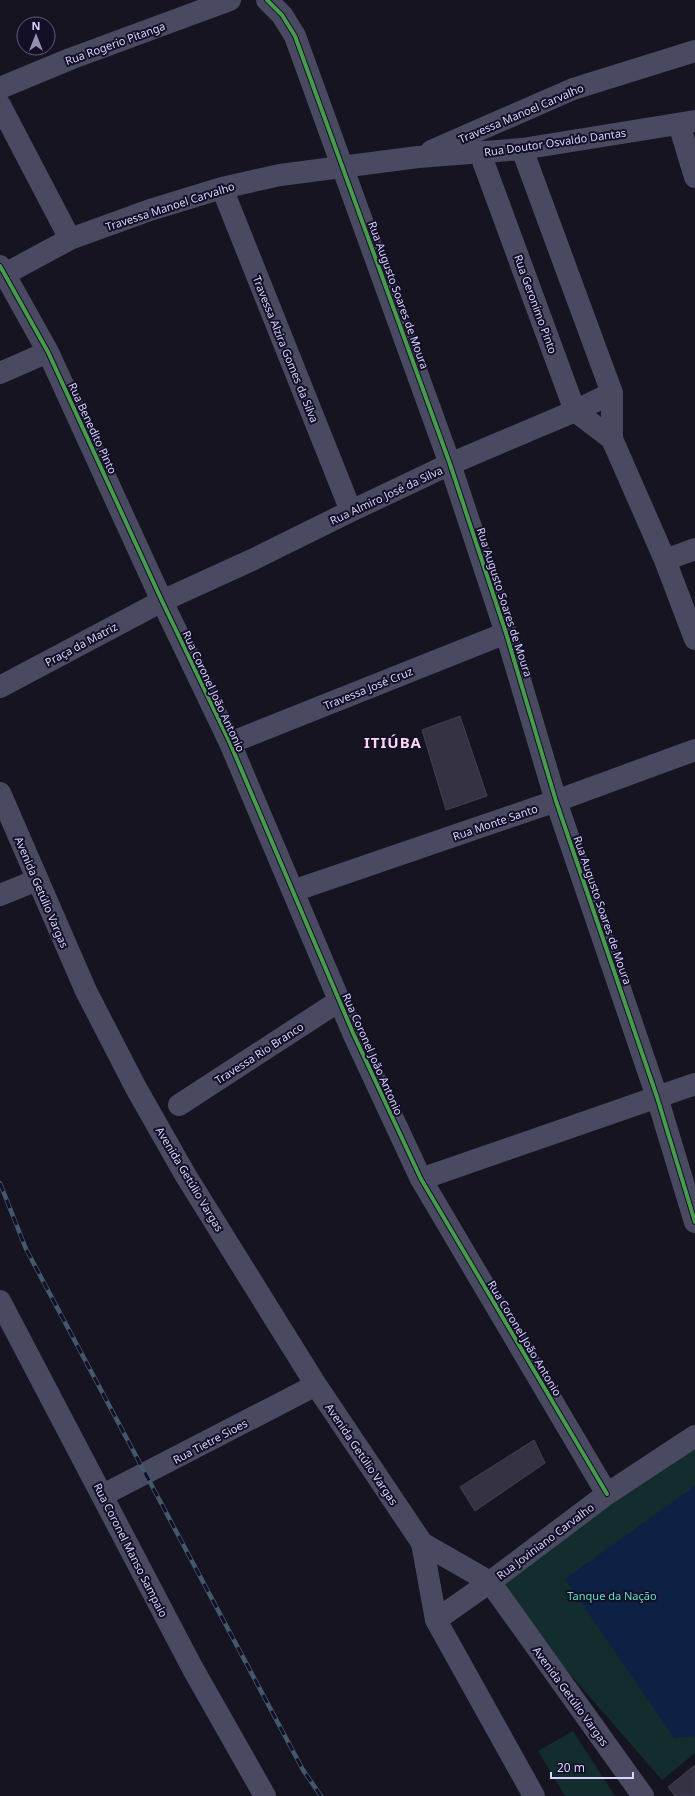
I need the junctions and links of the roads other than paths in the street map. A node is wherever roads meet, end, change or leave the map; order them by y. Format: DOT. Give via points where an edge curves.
graph roads {
  1 [pos="230,0"];
  2 [pos="267,0"];
  3 [pos="695,51"];
  4 [pos="0,88"];
  5 [pos="0,105"];
  6 [pos="687,122"];
  7 [pos="522,149"];
  8 [pos="480,153"];
  9 [pos="418,157"];
  10 [pos="343,166"];
  11 [pos="695,177"];
  12 [pos="222,188"];
  13 [pos="70,239"];
  14 [pos="3,270"];
  15 [pos="48,352"];
  16 [pos="0,373"];
  17 [pos="612,393"];
  18 [pos="575,411"];
  19 [pos="612,439"];
  20 [pos="450,464"];
  21 [pos="350,511"];
  22 [pos="695,549"];
  23 [pos="665,560"];
  24 [pos="162,601"];
  25 [pos="506,633"];
  26 [pos="695,639"];
  27 [pos="0,687"];
  28 [pos="230,743"];
  29 [pos="695,750"];
  30 [pos="0,793"];
  31 [pos="556,801"];
  32 [pos="37,880"];
  33 [pos="293,891"];
  34 [pos="0,895"];
  35 [pos="339,1001"];
  36 [pos="695,1084"];
  37 [pos="657,1097"];
  38 [pos="179,1105"];
  39 [pos="421,1179"];
  40 [pos="695,1222"];
  41 [pos="0,1301"];
  42 [pos="316,1385"];
  43 [pos="695,1436"];
  44 [pos="607,1494"];
  45 [pos="102,1495"];
  46 [pos="422,1542"];
  47 [pos="490,1582"];
  48 [pos="436,1620"];
  49 [pos="265,1796"];
  50 [pos="534,1796"];
  51 [pos="643,1796"];
  1 -- 4 [label="street, Rua Rogerio Pitanga" via="70,59"];
  2 -- 10 [label="street, Rua Augusto Soares de Moura" via="282,15 295,36"];
  3 -- 9 [label="street, Travessa Manoel Carvalho" via="574,89"];
  5 -- 13 [label="street"];
  6 -- 7 [label="street, Rua Doutor Osvaldo Dantas"];
  6 -- 11 [label="street"];
  7 -- 8 [label="street, Rua Doutor Osvaldo Dantas"];
  7 -- 17 [label="street"];
  8 -- 9 [label="street, Rua Doutor Osvaldo Dantas"];
  8 -- 18 [label="street, Rua Geronimo Pinto"];
  9 -- 10 [label="street, Rua Doutor Osvaldo Dantas"];
  10 -- 12 [label="street, Travessa Manoel Carvalho" via="280,175"];
  10 -- 20 [label="street, Rua Augusto Soares de Moura"];
  12 -- 13 [label="street, Travessa Manoel Carvalho" via="150,210"];
  12 -- 21 [label="street, Travessa Alzira Gomes da Silva"];
  13 -- 14 [label="street, Travessa Manoel Carvalho"];
  14 -- 15 [label="street, Rua Benedito Pinto"];
  15 -- 16 [label="street"];
  15 -- 24 [label="street, Rua Benedito Pinto"];
  17 -- 18 [label="street, Rua Almiro José da Silva"];
  17 -- 19 [label="street"];
  18 -- 19 [label="street"];
  18 -- 20 [label="street, Rua Almiro José da Silva"];
  19 -- 23 [label="street"];
  20 -- 21 [label="street, Rua Almiro José da Silva"];
  20 -- 25 [label="street, Rua Augusto Soares de Moura"];
  21 -- 24 [label="street, Rua Almiro José da Silva"];
  22 -- 23 [label="street"];
  23 -- 26 [label="street"];
  24 -- 27 [label="street, Praça da Matriz"];
  24 -- 28 [label="street, Rua Coronel João Antonio"];
  25 -- 28 [label="street, Travessa José Cruz"];
  25 -- 31 [label="street, Rua Augusto Soares de Moura"];
  28 -- 33 [label="street, Rua Coronel João Antonio"];
  29 -- 31 [label="street, Rua Monte Santo"];
  30 -- 32 [label="street, Avenida Getúlio Vargas"];
  31 -- 33 [label="street, Rua Monte Santo"];
  31 -- 37 [label="street, Rua Augusto Soares de Moura"];
  32 -- 34 [label="street"];
  32 -- 42 [label="street, Avenida Getúlio Vargas" via="86,991 136,1088 186,1176"];
  33 -- 35 [label="street, Rua Coronel João Antonio"];
  35 -- 38 [label="street, Travessa Rio Branco"];
  35 -- 39 [label="street, Rua Coronel João Antonio"];
  36 -- 37 [label="street"];
  37 -- 39 [label="street"];
  37 -- 40 [label="street, Rua Augusto Soares de Moura"];
  39 -- 44 [label="street, Rua Coronel João Antonio"];
  41 -- 45 [label="street, Rua Coronel Manso Sampaio"];
  42 -- 45 [label="street, Rua Tietre Sioes"];
  42 -- 46 [label="street, Avenida Getúlio Vargas"];
  43 -- 44 [label="street, Rua Joviniano Carvalho"];
  44 -- 47 [label="street, Rua Joviniano Carvalho"];
  45 -- 49 [label="street, Rua Coronel Manso Sampaio" via="193,1669"];
  46 -- 47 [label="street, Avenida Getúlio Vargas"];
  46 -- 48 [label="street, Avenida Getúlio Vargas"];
  47 -- 48 [label="street, Rua Joviniano Carvalho"];
  47 -- 51 [label="street, Avenida Getúlio Vargas"];
  48 -- 50 [label="street, Avenida Getúlio Vargas"];
}
